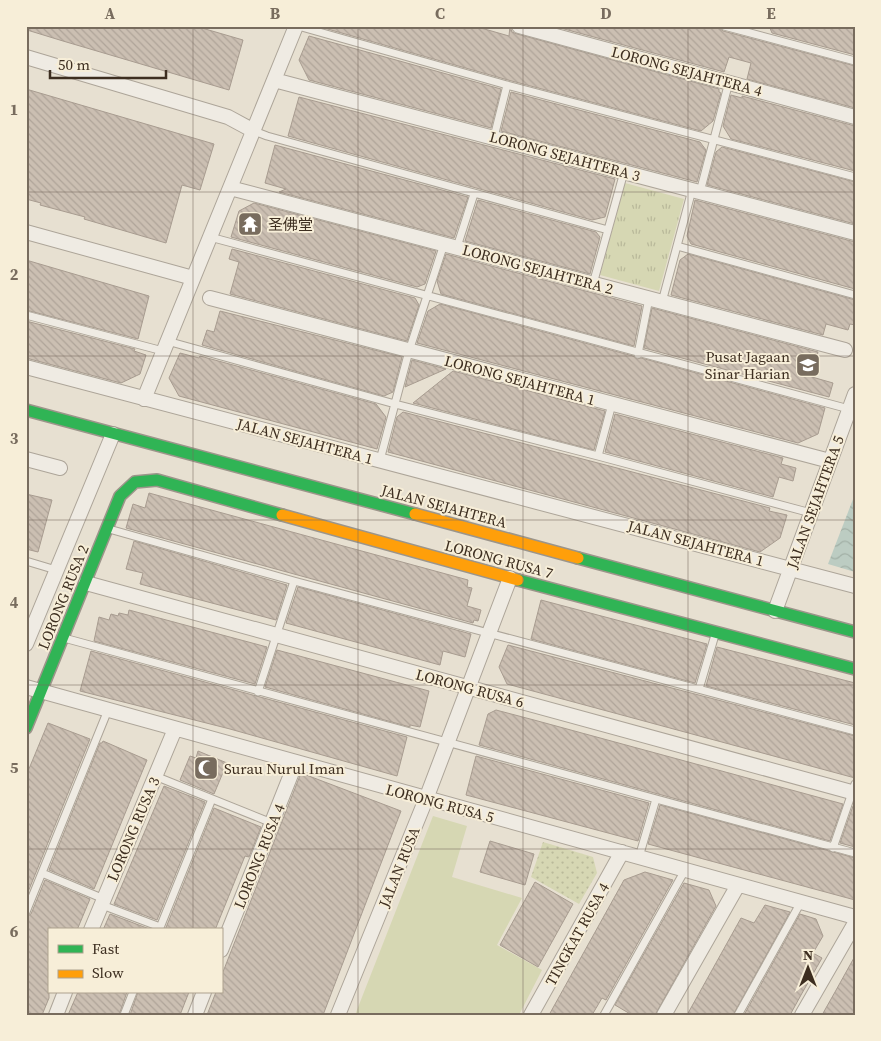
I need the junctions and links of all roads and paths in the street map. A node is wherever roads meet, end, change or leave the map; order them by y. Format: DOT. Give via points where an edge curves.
graph roads {
  1 [pos="297,26"];
  2 [pos="519,26"];
  3 [pos="724,26"];
  4 [pos="758,26"];
  5 [pos="538,29"];
  6 [pos="756,35"];
  7 [pos="26,57"];
  8 [pos="855,61"];
  9 [pos="274,80"];
  10 [pos="729,82"];
  11 [pos="506,85"];
  12 [pos="855,116"];
  13 [pos="254,131"];
  14 [pos="494,137"];
  15 [pos="714,140"];
  16 [pos="624,172"];
  17 [pos="855,177"];
  18 [pos="230,188"];
  19 [pos="696,191"];
  20 [pos="474,194"];
  21 [pos="608,230"];
  22 [pos="26,232"];
  23 [pos="855,233"];
  24 [pos="210,237"];
  25 [pos="451,246"];
  26 [pos="677,246"];
  27 [pos="193,278"];
  28 [pos="593,284"];
  29 [pos="855,295"];
  30 [pos="427,296"];
  31 [pos="210,298"];
  32 [pos="655,300"];
  33 [pos="26,315"];
  34 [pos="165,346"];
  35 [pos="845,350"];
  36 [pos="409,351"];
  37 [pos="638,354"];
  38 [pos="26,367"];
  39 [pos="855,394"];
  40 [pos="144,398"];
  41 [pos="395,404"];
  42 [pos="612,404"];
  43 [pos="849,409"];
  44 [pos="26,410"];
  45 [pos="113,434"];
  46 [pos="598,456"];
  47 [pos="26,459"];
  48 [pos="380,460"];
  49 [pos="830,461"];
  50 [pos="60,468"];
  51 [pos="135,482"];
  52 [pos="811,513"];
  53 [pos="106,528"];
  54 [pos="26,561"];
  55 [pos="791,568"];
  56 [pos="56,570"];
  57 [pos="510,578"];
  58 [pos="294,581"];
  59 [pos="86,583"];
  60 [pos="855,586"];
  61 [pos="775,610"];
  62 [pos="716,632"];
  63 [pos="855,632"];
  64 [pos="490,633"];
  65 [pos="276,635"];
  66 [pos="63,638"];
  67 [pos="26,644"];
  68 [pos="855,670"];
  69 [pos="26,687"];
  70 [pos="469,688"];
  71 [pos="700,689"];
  72 [pos="41,691"];
  73 [pos="258,692"];
  74 [pos="108,710"];
  75 [pos="26,728"];
  76 [pos="175,729"];
  77 [pos="855,731"];
  78 [pos="448,743"];
  79 [pos="296,762"];
  80 [pos="155,776"];
  81 [pos="854,790"];
  82 [pos="212,799"];
  83 [pos="426,799"];
  84 [pos="656,800"];
  85 [pos="272,823"];
  86 [pos="833,848"];
  87 [pos="622,852"];
  88 [pos="855,854"];
  89 [pos="639,857"];
  90 [pos="684,870"];
  91 [pos="42,873"];
  92 [pos="738,884"];
  93 [pos="103,902"];
  94 [pos="801,902"];
  95 [pos="26,912"];
  96 [pos="855,917"];
  97 [pos="855,923"];
  98 [pos="92,928"];
  99 [pos="160,928"];
  100 [pos="222,948"];
  101 [pos="64,994"];
  102 [pos="132,994"];
  103 [pos="203,994"];
  104 [pos="56,1015"];
  105 [pos="124,1015"];
  106 [pos="195,1015"];
  107 [pos="338,1015"];
  108 [pos="531,1015"];
  109 [pos="604,1015"];
  110 [pos="664,1015"];
  111 [pos="738,1015"];
  112 [pos="802,1015"];
  1 -- 9 [label="street"];
  1 -- 11 [label="lane"];
  2 -- 5 [label="street, LORONG SEJAHTERA 4"];
  3 -- 6 [label="lane"];
  4 -- 6 [label="lane"];
  5 -- 10 [label="street, LORONG SEJAHTERA 4"];
  6 -- 8 [label="lane"];
  7 -- 13 [label="street" via="228,117"];
  9 -- 13 [label="street"];
  9 -- 14 [label="street, LORONG SEJAHTERA 3"];
  10 -- 12 [label="street, LORONG SEJAHTERA 4"];
  10 -- 15 [label="lane"];
  11 -- 14 [label="lane"];
  11 -- 15 [label="lane"];
  13 -- 18 [label="street"];
  13 -- 20 [label="lane"];
  14 -- 16 [label="street, LORONG SEJAHTERA 3"];
  15 -- 17 [label="lane"];
  15 -- 19 [label="lane"];
  16 -- 19 [label="street, LORONG SEJAHTERA 3"];
  16 -- 21 [label="lane"];
  18 -- 24 [label="street"];
  18 -- 25 [label="street, LORONG SEJAHTERA 2"];
  19 -- 23 [label="street, LORONG SEJAHTERA 3"];
  19 -- 26 [label="lane"];
  20 -- 21 [label="lane"];
  20 -- 25 [label="lane"];
  21 -- 28 [label="lane"];
  22 -- 27 [label="street"];
  24 -- 27 [label="street"];
  24 -- 30 [label="lane"];
  25 -- 28 [label="street, LORONG SEJAHTERA 2"];
  25 -- 30 [label="lane"];
  26 -- 29 [label="lane"];
  26 -- 32 [label="lane"];
  27 -- 34 [label="street"];
  28 -- 32 [label="street, LORONG SEJAHTERA 2"];
  30 -- 36 [label="lane"];
  30 -- 37 [label="lane"];
  31 -- 36 [label="street, LORONG SEJAHTERA 1"];
  32 -- 35 [label="street, LORONG SEJAHTERA 2"];
  32 -- 37 [label="lane"];
  33 -- 34 [label="lane"];
  34 -- 40 [label="street"];
  34 -- 41 [label="lane"];
  36 -- 41 [label="lane"];
  36 -- 42 [label="street, LORONG SEJAHTERA 1"];
  37 -- 43 [label="lane"];
  38 -- 40 [label="street, JALAN SEJAHTERA 1"];
  39 -- 43 [label="street, JALAN SEJAHTERA 5"];
  40 -- 48 [label="street, JALAN SEJAHTERA 1"];
  41 -- 46 [label="lane"];
  41 -- 48 [label="lane"];
  42 -- 46 [label="lane"];
  42 -- 49 [label="street, LORONG SEJAHTERA 1"];
  43 -- 49 [label="street, JALAN SEJAHTERA 5"];
  44 -- 45 [label="street, JALAN SEJAHTERA"];
  45 -- 56 [label="street"];
  45 -- 61 [label="street, JALAN SEJAHTERA"];
  46 -- 52 [label="lane"];
  47 -- 50 [label="street"];
  48 -- 55 [label="street, JALAN SEJAHTERA 1"];
  49 -- 52 [label="street, JALAN SEJAHTERA 5"];
  51 -- 53 [label="street, LORONG RUSA 2" via="120,496"];
  51 -- 57 [label="street, LORONG RUSA 7" via="157,480"];
  52 -- 55 [label="street, JALAN SEJAHTERA 5"];
  53 -- 58 [label="lane"];
  53 -- 59 [label="street, LORONG RUSA 2"];
  54 -- 56 [label="lane"];
  55 -- 60 [label="street, JALAN SEJAHTERA 1"];
  55 -- 61 [label="street, JALAN SEJAHTERA 5"];
  56 -- 67 [label="street"];
  57 -- 62 [label="street, LORONG RUSA 7"];
  57 -- 64 [label="street, JALAN RUSA"];
  58 -- 64 [label="lane"];
  58 -- 65 [label="lane"];
  59 -- 65 [label="street, LORONG RUSA 6"];
  59 -- 66 [label="street, LORONG RUSA 2"];
  61 -- 63 [label="street, JALAN SEJAHTERA"];
  62 -- 68 [label="street, LORONG RUSA 7"];
  62 -- 71 [label="lane"];
  64 -- 70 [label="street, JALAN RUSA"];
  64 -- 71 [label="lane"];
  65 -- 70 [label="street, LORONG RUSA 6"];
  65 -- 73 [label="lane"];
  66 -- 72 [label="street, LORONG RUSA 2"];
  66 -- 73 [label="lane"];
  69 -- 72 [label="street, LORONG RUSA 5"];
  70 -- 78 [label="street, JALAN RUSA"];
  70 -- 81 [label="street, LORONG RUSA 6"];
  71 -- 77 [label="lane"];
  72 -- 74 [label="street, LORONG RUSA 5"];
  72 -- 75 [label="street, LORONG RUSA 2"];
  73 -- 78 [label="lane"];
  74 -- 76 [label="street, LORONG RUSA 5"];
  74 -- 91 [label="lane"];
  76 -- 79 [label="street, LORONG RUSA 5"];
  76 -- 80 [label="street, LORONG RUSA 3"];
  78 -- 83 [label="street, JALAN RUSA"];
  78 -- 84 [label="lane"];
  79 -- 83 [label="street, LORONG RUSA 5"];
  79 -- 85 [label="street, LORONG RUSA 4"];
  80 -- 82 [label="lane"];
  80 -- 93 [label="street, LORONG RUSA 3"];
  81 -- 86 [label="lane"];
  82 -- 85 [label="lane"];
  82 -- 99 [label="lane"];
  83 -- 87 [label="street, LORONG RUSA 5"];
  83 -- 107 [label="street, JALAN RUSA"];
  84 -- 86 [label="lane"];
  84 -- 89 [label="lane"];
  85 -- 100 [label="street, LORONG RUSA 4"];
  86 -- 88 [label="lane"];
  87 -- 89 [label="street, LORONG RUSA 5"];
  87 -- 108 [label="street, TINGKAT RUSA 4"];
  89 -- 90 [label="street, LORONG RUSA 5"];
  90 -- 92 [label="street, LORONG RUSA 5"];
  90 -- 109 [label="lane"];
  91 -- 93 [label="lane"];
  91 -- 95 [label="lane"];
  92 -- 94 [label="street, LORONG RUSA 5"];
  92 -- 110 [label="street"];
  93 -- 98 [label="street, LORONG RUSA 3"];
  93 -- 99 [label="lane"];
  94 -- 96 [label="street, LORONG RUSA 5"];
  94 -- 111 [label="lane"];
  97 -- 112 [label="street"];
  101 -- 104 [label="street"];
  102 -- 105 [label="lane"];
  103 -- 106 [label="street"];
}
